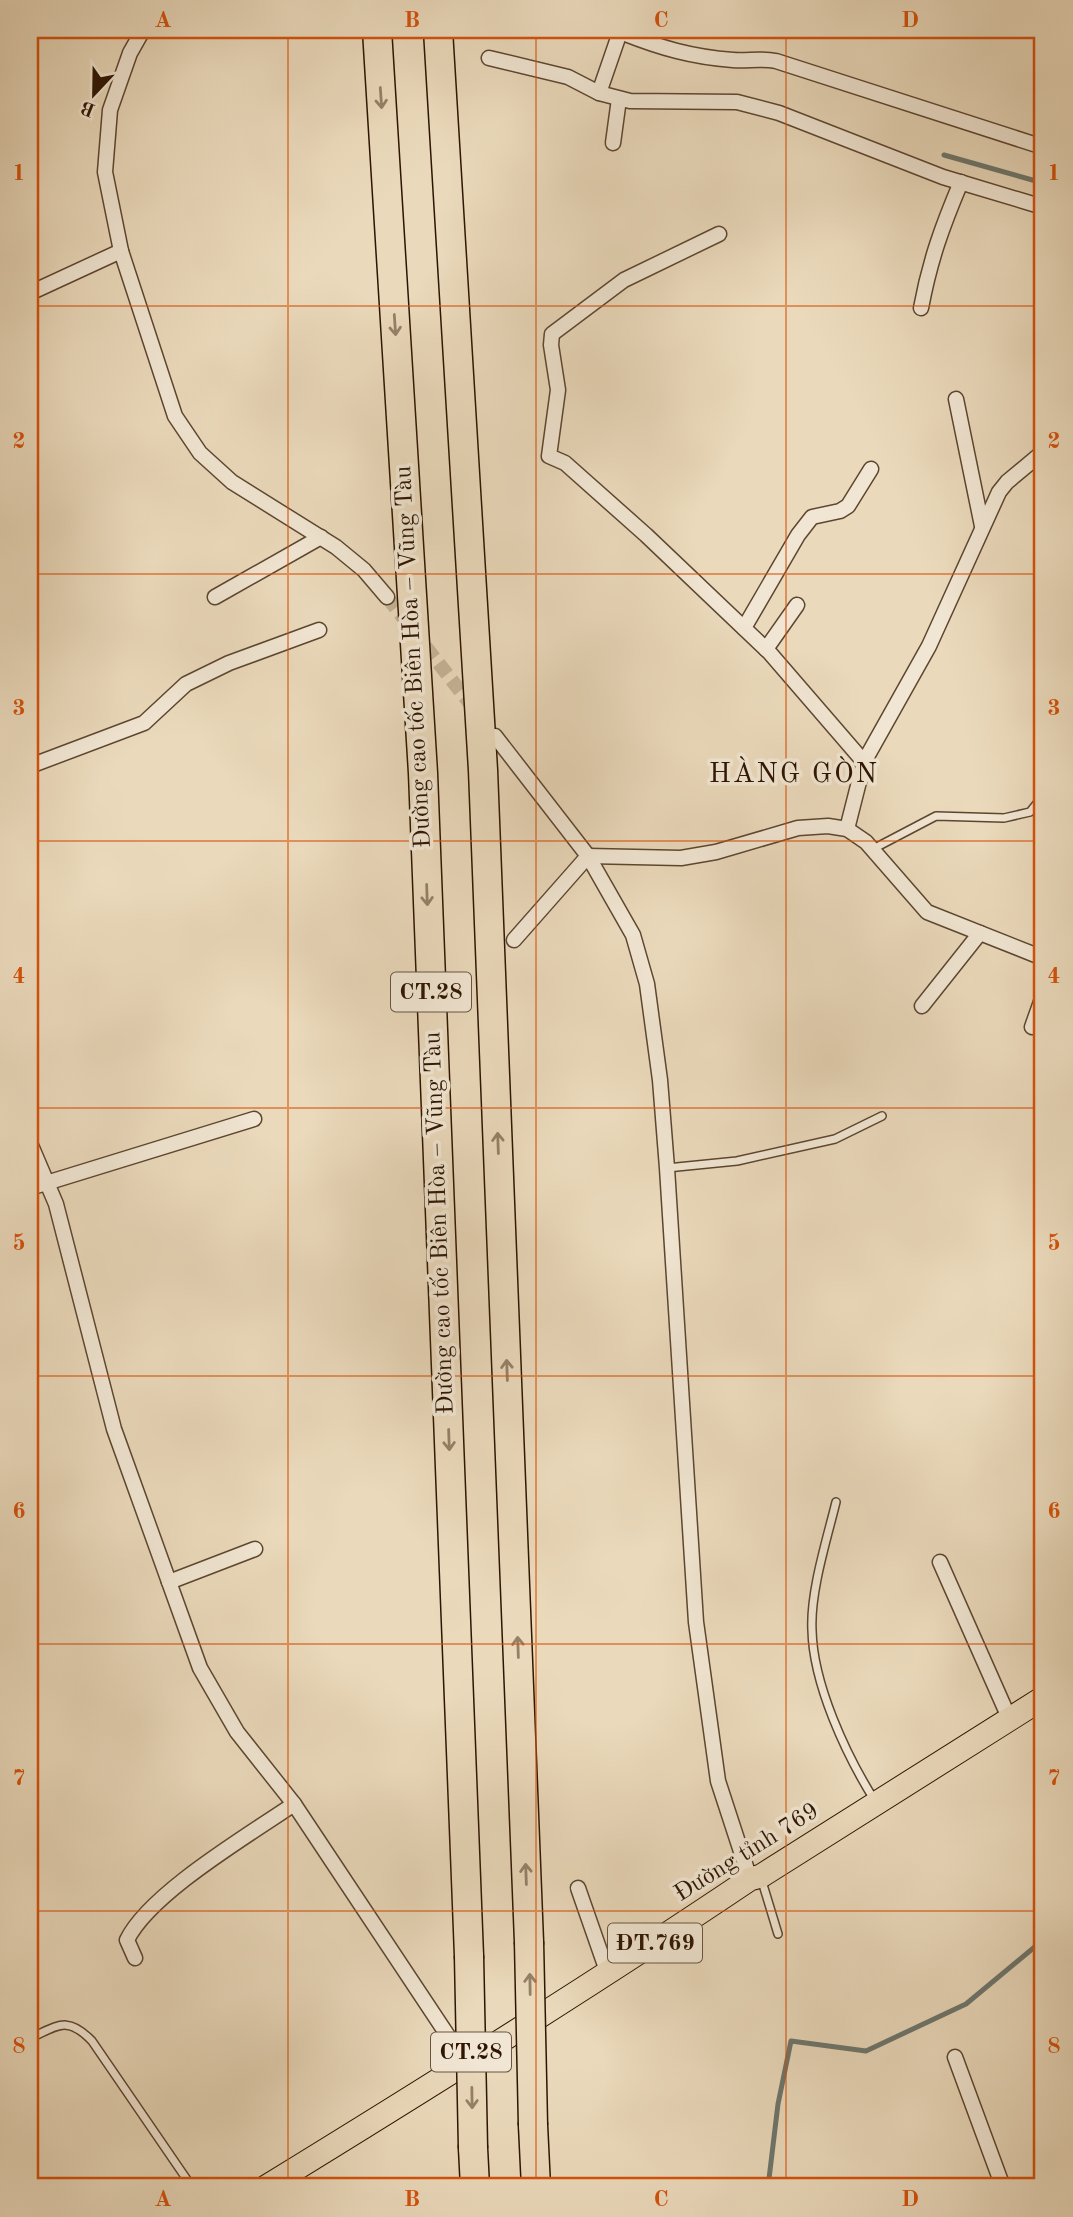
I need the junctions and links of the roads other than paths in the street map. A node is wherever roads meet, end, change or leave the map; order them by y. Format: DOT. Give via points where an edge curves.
graph roads {
  1 [pos="143,30"];
  2 [pos="377,30"];
  3 [pos="438,30"];
  4 [pos="489,58"];
  5 [pos="600,89"];
  6 [pos="619,99"];
  7 [pos="613,143"];
  8 [pos="1043,147"];
  9 [pos="961,182"];
  10 [pos="1043,207"];
  11 [pos="719,234"];
  12 [pos="121,251"];
  13 [pos="30,293"];
  14 [pos="921,308"];
  15 [pos="956,399"];
  16 [pos="1043,452"];
  17 [pos="871,469"];
  18 [pos="982,526"];
  19 [pos="321,537"];
  20 [pos="215,597"];
  21 [pos="387,597"];
  22 [pos="797,606"];
  23 [pos="744,628"];
  24 [pos="319,630"];
  25 [pos="765,649"];
  26 [pos="495,736"];
  27 [pos="864,762"];
  28 [pos="30,766"];
  29 [pos="1043,796"];
  30 [pos="847,829"];
  31 [pos="872,849"];
  32 [pos="588,856"];
  33 [pos="980,933"];
  34 [pos="514,940"];
  35 [pos="1043,958"];
  36 [pos="1043,996"];
  37 [pos="922,1006"];
  38 [pos="1032,1027"];
  39 [pos="882,1116"];
  40 [pos="254,1119"];
  41 [pos="30,1143"];
  42 [pos="667,1168"];
  43 [pos="48,1183"];
  44 [pos="30,1188"];
  45 [pos="836,1502"];
  46 [pos="255,1549"];
  47 [pos="940,1562"];
  48 [pos="169,1582"];
  49 [pos="1043,1698"];
  50 [pos="1010,1720"];
  51 [pos="877,1803"];
  52 [pos="294,1804"];
  53 [pos="755,1878"];
  54 [pos="578,1888"];
  55 [pos="778,1934"];
  56 [pos="135,1958"];
  57 [pos="608,1974"];
  58 [pos="30,2038"];
  59 [pos="955,2057"];
  60 [pos="466,2063"];
  61 [pos="276,2185"];
  62 [pos="192,2187"];
  63 [pos="475,2187"];
  64 [pos="536,2187"];
  65 [pos="1003,2187"];
  1 -- 12 [label="street" via="110,110 105,172"];
  2 -- 63 [label="highway, Đường cao tốc Biên Hòa – Vũng Tàu / CT.28, one-way, bridge" via="422,773"];
  64 -- 3 [label="highway, CT.28, one-way, bridge" via="483,770"];
  4 -- 5 [label="street"];
  5 -- 6 [label="street"];
  5 -- 8 [label="street" via="623,33 677,53 735,60 762,58"];
  6 -- 7 [label="street"];
  6 -- 9 [label="street" via="737,102 779,113"];
  9 -- 10 [label="street"];
  9 -- 14 [label="street" via="929,265"];
  11 -- 23 [label="street" via="624,280 552,334 558,390 550,456 565,463"];
  12 -- 13 [label="street"];
  12 -- 19 [label="street" via="175,416 200,453 232,482"];
  15 -- 18 [label="street"];
  16 -- 18 [label="street" via="1007,482"];
  17 -- 23 [label="street" via="848,506 812,517"];
  18 -- 27 [label="street" via="929,646"];
  19 -- 20 [label="street"];
  19 -- 21 [label="street" via="364,570"];
  22 -- 25 [label="street"];
  23 -- 25 [label="street"];
  24 -- 28 [label="street" via="186,684 144,723"];
  25 -- 27 [label="street"];
  26 -- 32 [label="street"];
  27 -- 30 [label="street"];
  29 -- 31 [label="lane" via="1030,811 1004,818 936,816"];
  30 -- 31 [label="street"];
  30 -- 32 [label="street" via="798,828 681,858"];
  31 -- 33 [label="street" via="926,912"];
  32 -- 34 [label="street"];
  32 -- 42 [label="street" via="633,935 647,984"];
  33 -- 35 [label="street"];
  33 -- 37 [label="street"];
  36 -- 38 [label="street"];
  39 -- 42 [label="lane" via="835,1139 737,1161"];
  40 -- 43 [label="street"];
  41 -- 43 [label="street"];
  42 -- 53 [label="street" via="696,1622 718,1781"];
  43 -- 44 [label="street"];
  43 -- 48 [label="street" via="114,1429"];
  45 -- 51 [label="lane" via="812,1629 821,1686 853,1765"];
  46 -- 48 [label="street"];
  47 -- 50 [label="street"];
  48 -- 52 [label="street" via="200,1668 237,1732"];
  49 -- 50 [label="main road, Đường tỉnh 769 / ĐT.769"];
  50 -- 51 [label="main road, Đường tỉnh 769 / ĐT.769"];
  51 -- 53 [label="main road, Đường tỉnh 769 / ĐT.769"];
  52 -- 56 [label="street" via="153,1907 127,1940"];
  52 -- 60 [label="street"];
  53 -- 55 [label="lane"];
  53 -- 57 [label="main road, Đường tỉnh 769 / ĐT.769"];
  54 -- 57 [label="street"];
  57 -- 60 [label="main road, Đường tỉnh 769 / ĐT.769"];
  58 -- 62 [label="lane" via="62,2024 79,2028"];
  59 -- 65 [label="street"];
  60 -- 61 [label="main road, Đường tỉnh 769 / ĐT.769"];
}
